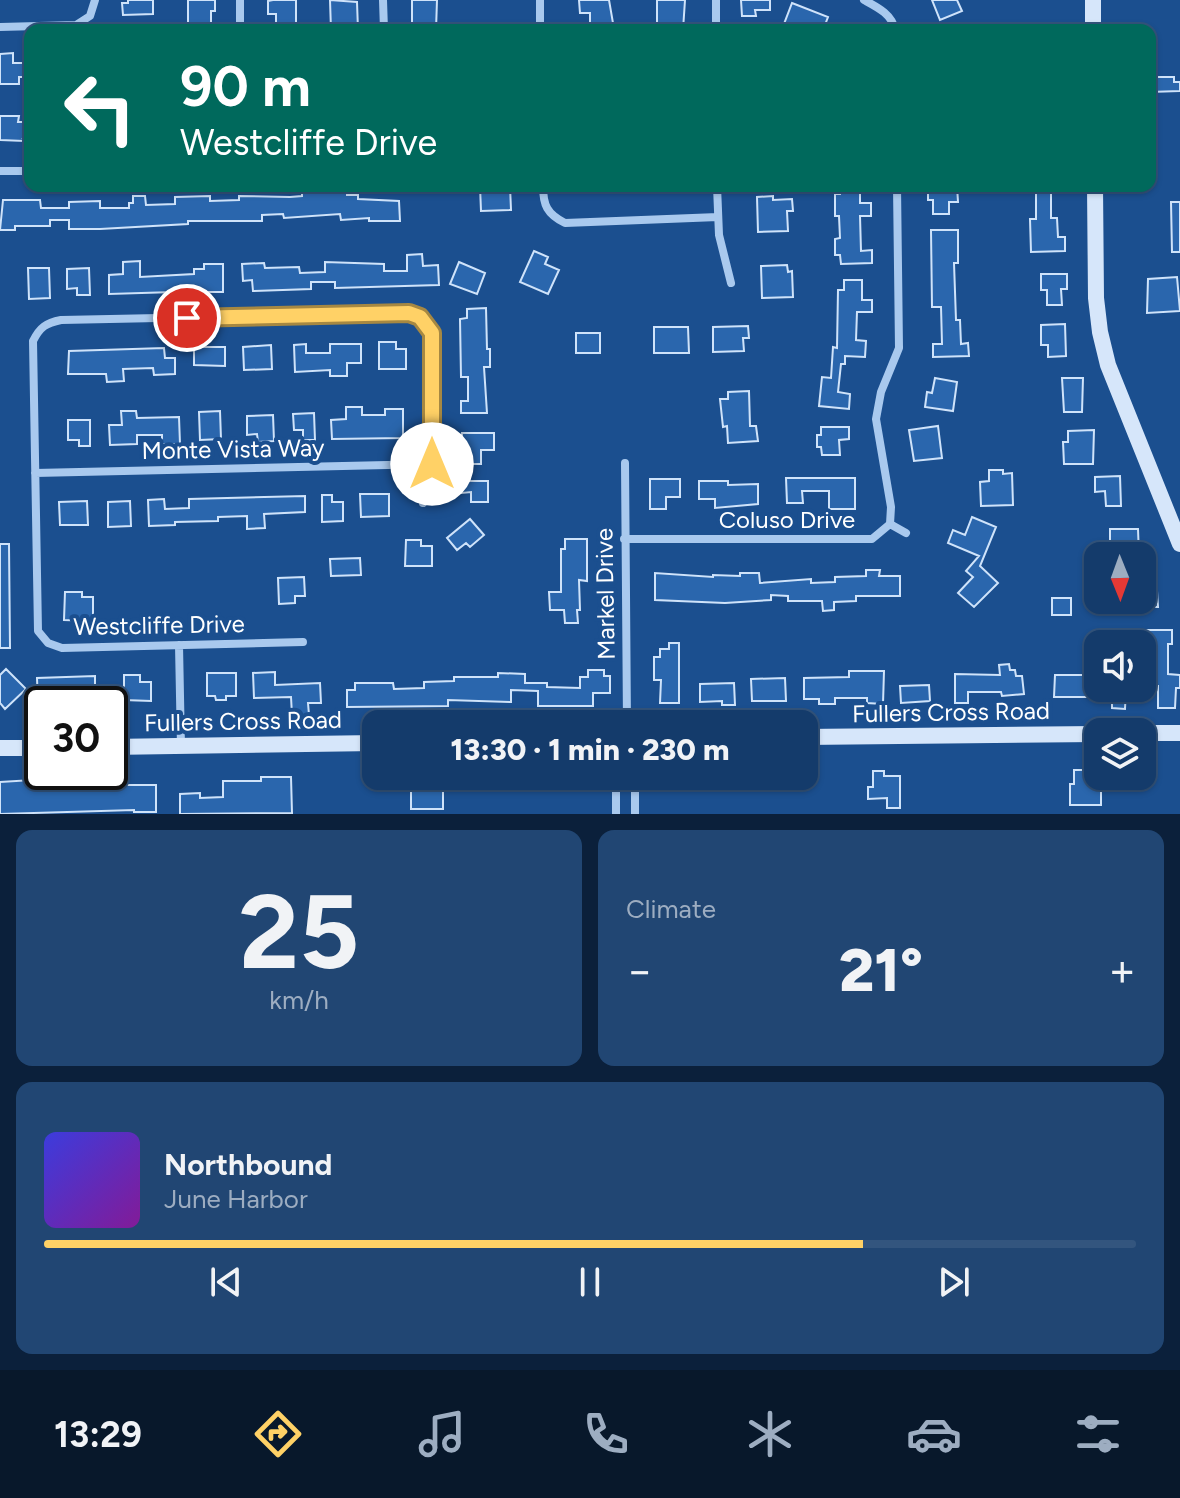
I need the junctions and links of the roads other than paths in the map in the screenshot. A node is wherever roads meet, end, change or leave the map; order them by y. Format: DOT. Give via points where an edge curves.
graph roads {
  1 [pos="95,0"];
  2 [pos="240,0"];
  3 [pos="383,0"];
  4 [pos="540,0"];
  5 [pos="716,0"];
  6 [pos="864,0"];
  7 [pos="1093,0"];
  8 [pos="78,24"];
  9 [pos="240,24"];
  10 [pos="384,24"];
  11 [pos="540,24"];
  12 [pos="716,24"];
  13 [pos="894,24"];
  14 [pos="1093,24"];
  15 [pos="24,26"];
  16 [pos="0,27"];
  17 [pos="0,171"];
  18 [pos="24,171"];
  19 [pos="543,192"];
  20 [pos="717,192"];
  21 [pos="897,192"];
  22 [pos="1095,192"];
  23 [pos="718,217"];
  24 [pos="731,283"];
  25 [pos="625,463"];
  26 [pos="432,464"];
  27 [pos="35,473"];
  28 [pos="423,503"];
  29 [pos="890,524"];
  30 [pos="906,533"];
  31 [pos="624,539"];
  32 [pos="1180,544"];
  33 [pos="303,642"];
  34 [pos="179,645"];
  35 [pos="627,710"];
  36 [pos="1156,733"];
  37 [pos="1180,733"];
  38 [pos="1084,734"];
  39 [pos="818,737"];
  40 [pos="362,743"];
  41 [pos="128,747"];
  42 [pos="181,747"];
  43 [pos="0,748"];
  44 [pos="24,748"];
  45 [pos="616,790"];
  46 [pos="635,790"];
  47 [pos="616,814"];
  48 [pos="635,814"];
  1 -- 8 [label="street" via="90,16"];
  2 -- 9 [label="street"];
  3 -- 10 [label="street"];
  4 -- 11 [label="street"];
  5 -- 12 [label="street"];
  6 -- 13 [label="street"];
  7 -- 14 [label="street"];
  15 -- 16 [label="street"];
  17 -- 18 [label="street"];
  19 -- 23 [label="street" via="551,216 565,223"];
  20 -- 23 [label="street"];
  21 -- 29 [label="street, Coluso Drive" via="899,348 876,419"];
  22 -- 32 [label="street" via="1100,332 1108,365"];
  23 -- 24 [label="street"];
  25 -- 31 [label="street, Markel Drive"];
  26 -- 27 [label="street, Monte Vista Way"];
  26 -- 27 [label="street, Westcliffe Drive" via="432,333 420,317 409,313 77,320 48,322 33,341"];
  26 -- 28 [label="street, Westcliffe Drive"];
  27 -- 34 [label="street, Westcliffe Drive" via="38,631 48,643 62,648"];
  29 -- 30 [label="street"];
  29 -- 31 [label="street, Coluso Drive" via="872,539"];
  31 -- 35 [label="street, Markel Drive"];
  33 -- 34 [label="street, Westcliffe Drive"];
  34 -- 42 [label="street"];
  36 -- 37 [label="street"];
  38 -- 39 [label="street, Fullers Cross Road"];
  40 -- 42 [label="street, Fullers Cross Road"];
  41 -- 42 [label="street, Fullers Cross Road"];
  43 -- 44 [label="street"];
  45 -- 47 [label="street"];
  46 -- 48 [label="street"];
}
